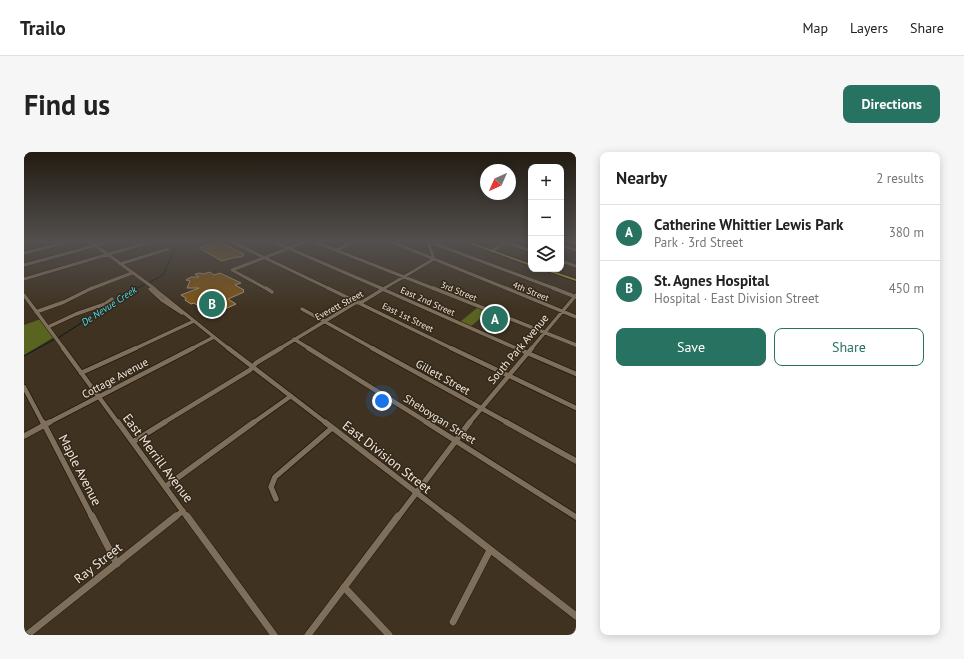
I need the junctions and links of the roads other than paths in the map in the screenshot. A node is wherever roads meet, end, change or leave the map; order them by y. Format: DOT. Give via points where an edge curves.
graph roads {
  1 [pos="120,264"];
  2 [pos="72,265"];
  3 [pos="245,265"];
  4 [pos="280,265"];
  5 [pos="325,265"];
  6 [pos="373,265"];
  7 [pos="425,265"];
  8 [pos="447,265"];
  9 [pos="489,265"];
  10 [pos="553,272"];
  11 [pos="132,273"];
  12 [pos="404,277"];
  13 [pos="24,279"];
  14 [pos="576,280"];
  15 [pos="383,290"];
  16 [pos="272,292"];
  17 [pos="24,295"];
  18 [pos="576,297"];
  19 [pos="112,299"];
  20 [pos="359,302"];
  21 [pos="302,309"];
  22 [pos="36,312"];
  23 [pos="562,312"];
  24 [pos="576,317"];
  25 [pos="194,321"];
  26 [pos="324,321"];
  27 [pos="48,328"];
  28 [pos="545,333"];
  29 [pos="214,337"];
  30 [pos="294,339"];
  31 [pos="576,346"];
  32 [pos="528,353"];
  33 [pos="253,367"];
  34 [pos="81,373"];
  35 [pos="576,374"];
  36 [pos="509,375"];
  37 [pos="24,387"];
  38 [pos="291,396"];
  39 [pos="98,397"];
  40 [pos="481,408"];
  41 [pos="576,408"];
  42 [pos="44,425"];
  43 [pos="332,428"];
  44 [pos="24,436"];
  45 [pos="133,442"];
  46 [pos="457,442"];
  47 [pos="576,461"];
  48 [pos="165,486"];
  49 [pos="417,493"];
  50 [pos="276,499"];
  51 [pos="183,511"];
  52 [pos="576,517"];
  53 [pos="490,550"];
  54 [pos="116,564"];
  55 [pos="344,587"];
  56 [pos="576,616"];
  57 [pos="453,622"];
  58 [pos="24,630"];
  59 [pos="26,635"];
  60 [pos="274,635"];
  61 [pos="308,635"];
  62 [pos="389,635"];
  1 -- 11 [label="street, East Division Street"];
  2 -- 13 [label="street"];
  3 -- 16 [label="street" via="232,270"];
  4 -- 20 [label="street, East 1st Street"];
  5 -- 15 [label="street, East 2nd Street"];
  6 -- 12 [label="street, 3rd Street"];
  7 -- 12 [label="street, Everett Street"];
  8 -- 23 [label="street, 4th Street"];
  9 -- 18 [label="street"];
  10 -- 14 [label="main road"];
  11 -- 22 [label="street"];
  11 -- 25 [label="street, East Division Street" via="162,300"];
  12 -- 15 [label="street, Everett Street"];
  12 -- 28 [label="street, 3rd Street"];
  15 -- 20 [label="street, Everett Street"];
  15 -- 32 [label="street, East 2nd Street"];
  17 -- 22 [label="street, East Merrill Avenue"];
  18 -- 23 [label="street, South Park Avenue"];
  19 -- 27 [label="street"];
  20 -- 26 [label="street, Everett Street"];
  20 -- 36 [label="street, East 1st Street"];
  21 -- 26 [label="street, Gillett Street"];
  22 -- 27 [label="street, East Merrill Avenue"];
  23 -- 24 [label="street, 4th Street"];
  23 -- 28 [label="street, South Park Avenue"];
  25 -- 29 [label="street, East Division Street"];
  25 -- 34 [label="street"];
  26 -- 30 [label="street, Everett Street"];
  26 -- 40 [label="street, Gillett Street"];
  27 -- 34 [label="street, East Merrill Avenue"];
  28 -- 31 [label="street, 3rd Street"];
  28 -- 32 [label="street, South Park Avenue"];
  29 -- 33 [label="street, East Division Street"];
  29 -- 39 [label="street, Cottage Avenue"];
  30 -- 33 [label="street, Everett Street"];
  30 -- 46 [label="street, Sheboygan Street"];
  32 -- 35 [label="street, East 2nd Street"];
  32 -- 36 [label="street, South Park Avenue"];
  33 -- 38 [label="street, East Division Street"];
  33 -- 45 [label="street, Everett Street"];
  34 -- 39 [label="street, East Merrill Avenue"];
  36 -- 40 [label="street, South Park Avenue"];
  36 -- 41 [label="street, East 1st Street"];
  37 -- 42 [label="street, Maple Avenue"];
  38 -- 43 [label="street, East Division Street"];
  38 -- 48 [label="street"];
  39 -- 42 [label="street, Cottage Avenue"];
  39 -- 45 [label="street, East Merrill Avenue"];
  40 -- 46 [label="street, South Park Avenue"];
  40 -- 47 [label="street, Gillett Street"];
  42 -- 44 [label="street, Cottage Avenue"];
  42 -- 54 [label="street, Maple Avenue"];
  43 -- 49 [label="street, East Division Street"];
  43 -- 50 [label="street" via="275,477 271,487"];
  45 -- 48 [label="street, East Merrill Avenue"];
  46 -- 49 [label="street, South Park Avenue"];
  46 -- 52 [label="street, Sheboygan Street"];
  48 -- 51 [label="street, East Merrill Avenue"];
  49 -- 53 [label="street, East Division Street"];
  49 -- 55 [label="street, South Park Avenue"];
  51 -- 54 [label="street, Ray Street"];
  51 -- 60 [label="street, East Merrill Avenue"];
  53 -- 56 [label="street, East Division Street"];
  53 -- 57 [label="street"];
  54 -- 59 [label="street, Ray Street"];
  55 -- 61 [label="street, South Park Avenue"];
  55 -- 62 [label="street"];
  58 -- 59 [label="street"];
}
